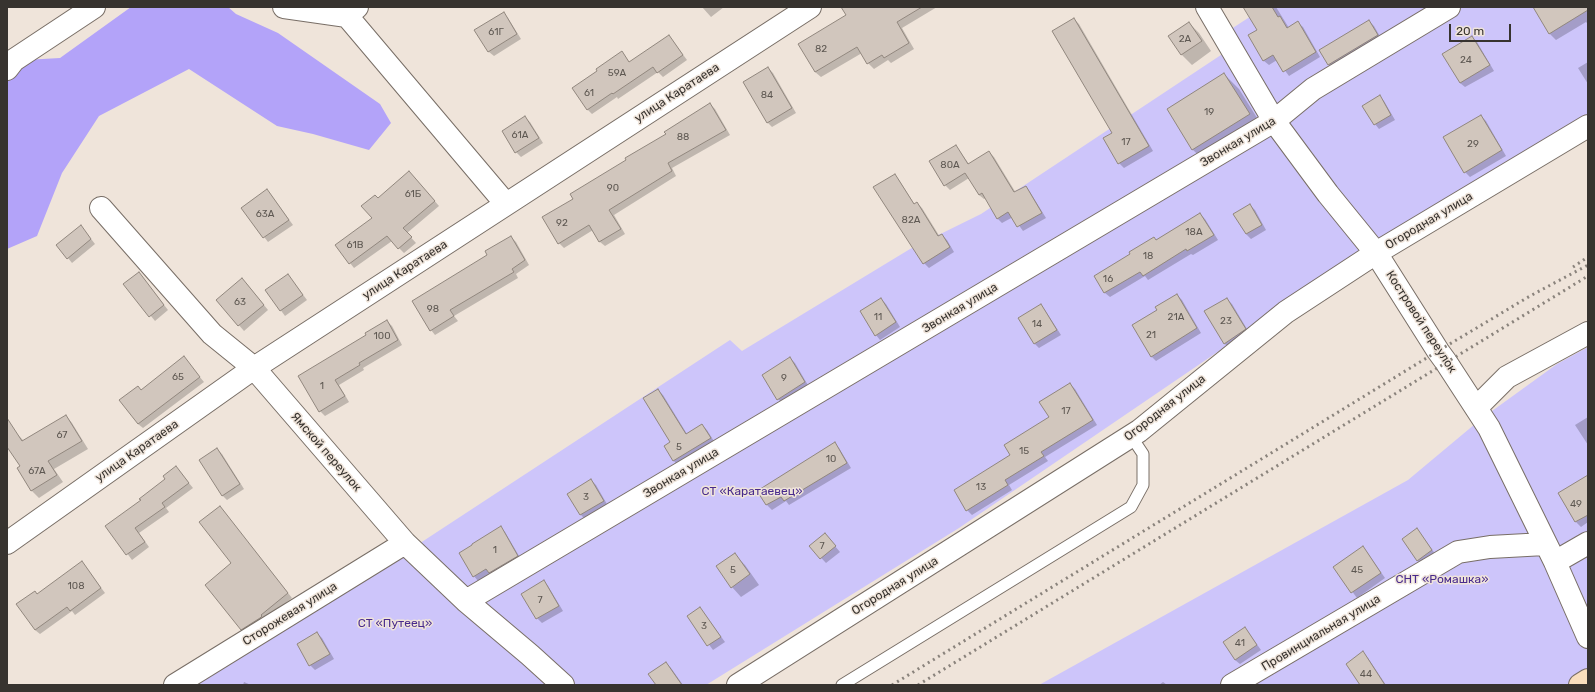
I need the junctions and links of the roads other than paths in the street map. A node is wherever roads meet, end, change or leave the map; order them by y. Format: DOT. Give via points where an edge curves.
graph roads {
  1 [pos="94,7"];
  2 [pos="284,7"];
  3 [pos="810,7"];
  4 [pos="1207,7"];
  5 [pos="1450,7"];
  6 [pos="352,12"];
  7 [pos="7,68"];
  8 [pos="1274,121"];
  9 [pos="1588,126"];
  10 [pos="506,204"];
  11 [pos="101,208"];
  12 [pos="1376,253"];
  13 [pos="1588,333"];
  14 [pos="254,368"];
  15 [pos="1476,408"];
  16 [pos="1131,436"];
  17 [pos="7,543"];
  18 [pos="405,543"];
  19 [pos="1588,543"];
  20 [pos="1550,553"];
  21 [pos="466,601"];
  22 [pos="1588,637"];
  23 [pos="1588,680"];
  24 [pos="176,685"];
  25 [pos="563,685"];
  26 [pos="738,685"];
  27 [pos="842,685"];
  28 [pos="1232,685"];
  29 [pos="1580,685"];
  1 -- 7 [label="street" via="14,60"];
  2 -- 6 [label="street"];
  3 -- 10 [label="street, улица Каратаева"];
  4 -- 8 [label="street, Костровой переулок"];
  5 -- 8 [label="street, Звонкая улица" via="1313,89"];
  6 -- 10 [label="street"];
  8 -- 12 [label="street, Костровой переулок"];
  8 -- 21 [label="street, Звонкая улица"];
  9 -- 12 [label="street, Огородная улица"];
  10 -- 14 [label="street, улица Каратаева"];
  11 -- 14 [label="street, Ямской переулок" via="212,334"];
  12 -- 15 [label="street, Костровой переулок"];
  12 -- 16 [label="street, Огородная улица" via="1286,312"];
  13 -- 15 [label="street" via="1507,377"];
  14 -- 17 [label="street, улица Каратаева"];
  14 -- 18 [label="street, Ямской переулок"];
  15 -- 20 [label="street, Костровой переулок" via="1489,428"];
  16 -- 26 [label="street, Огородная улица"];
  16 -- 27 [label="lane" via="1143,454 1143,485 1131,507"];
  18 -- 21 [label="street, Ямской переулок"];
  18 -- 24 [label="street, Сторожевая улица"];
  19 -- 20 [label="street"];
  20 -- 22 [label="street, Костровой переулок"];
  20 -- 28 [label="street, Провинциальная улица" via="1490,547 1458,552"];
  21 -- 25 [label="street, Ямской переулок"];
  23 -- 29 [label="street"];
}
